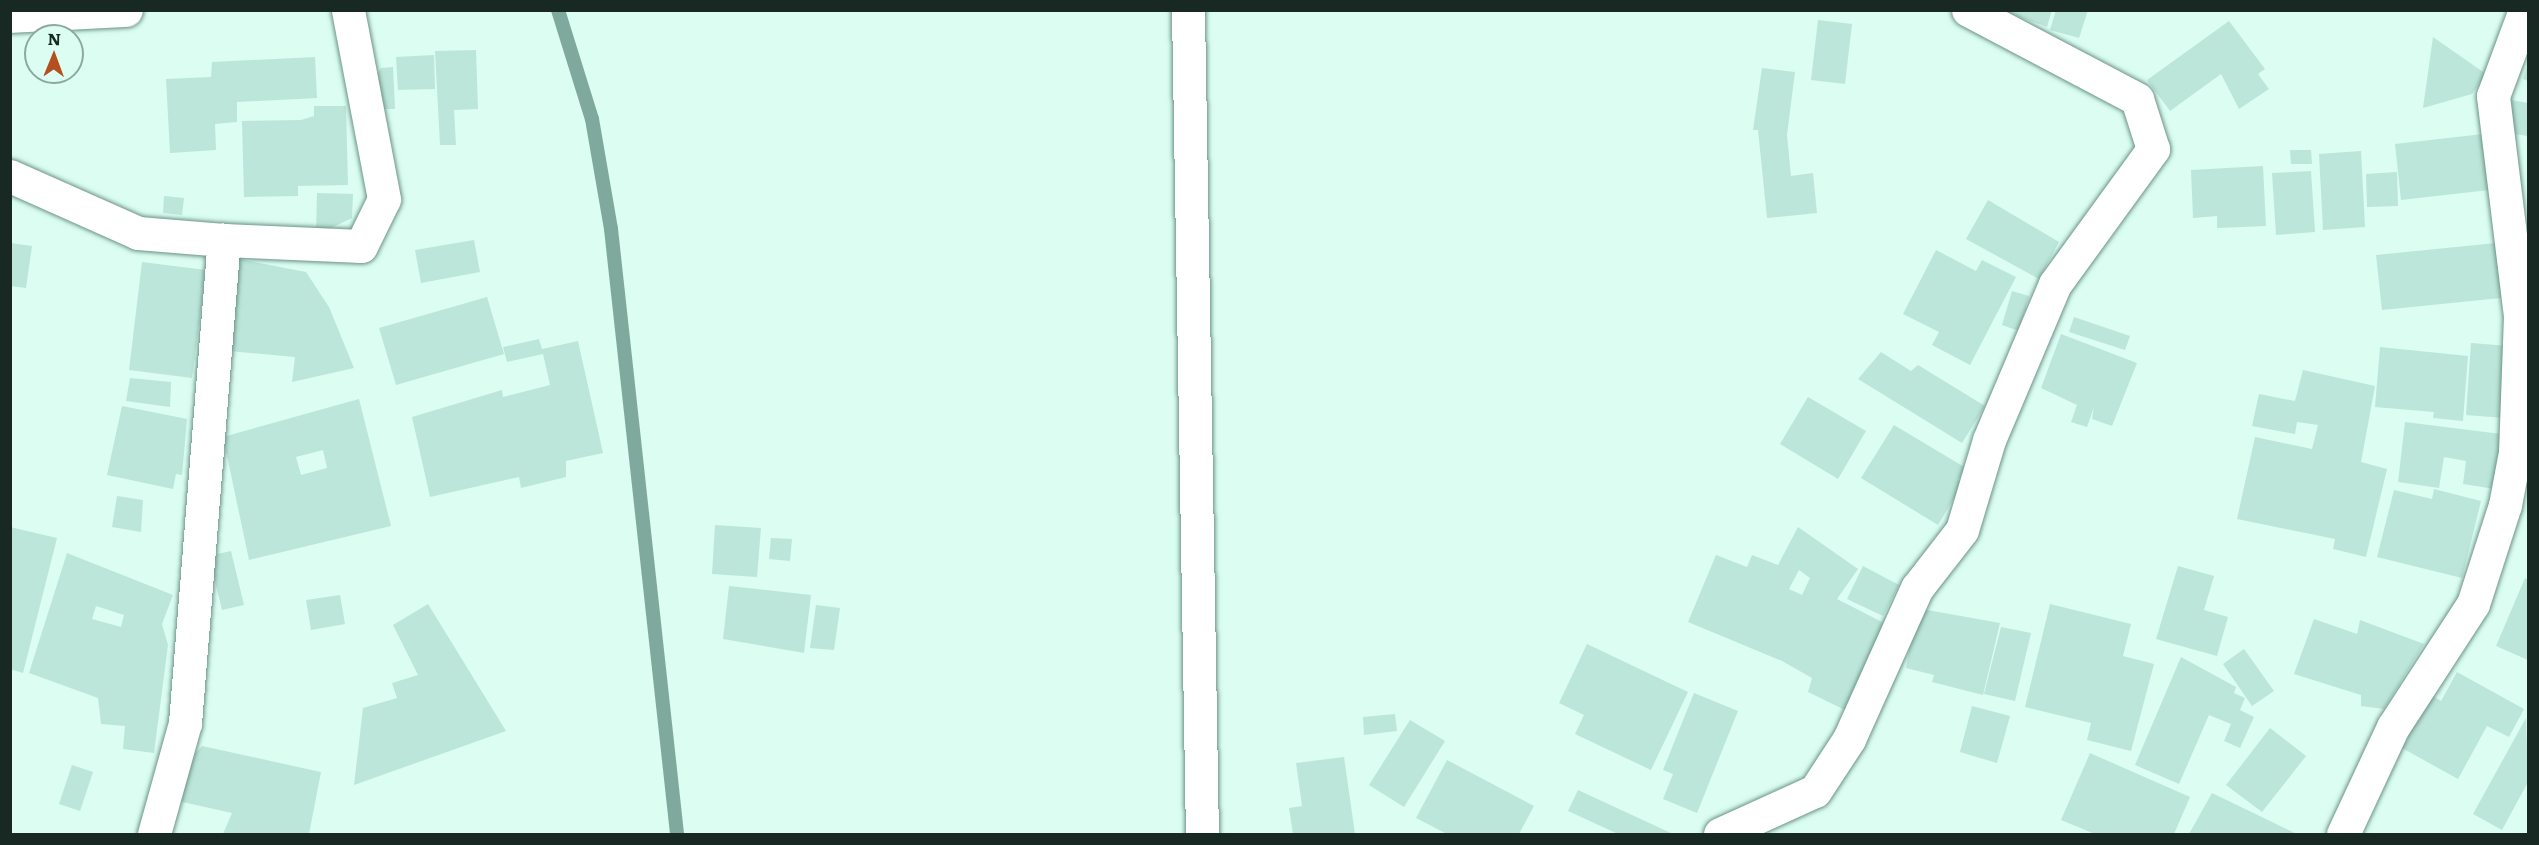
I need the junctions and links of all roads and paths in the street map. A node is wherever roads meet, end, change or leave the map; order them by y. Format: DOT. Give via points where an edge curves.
graph roads {
  1 [pos="126,10"];
  2 [pos="348,10"];
  3 [pos="1188,10"];
  4 [pos="1968,10"];
  5 [pos="2525,10"];
  6 [pos="10,16"];
  7 [pos="10,176"];
  8 [pos="224,240"];
  9 [pos="154,834"];
  10 [pos="1202,834"];
  11 [pos="1720,834"];
  12 [pos="2343,834"];
  1 -- 6 [label="street"];
  2 -- 8 [label="street" via="384,199 361,246"];
  3 -- 10 [label="street"];
  4 -- 11 [label="street" via="2137,99 2153,149 2055,284 1989,440 1962,530 1917,588 1849,739 1815,791"];
  5 -- 12 [label="street" via="2493,96 2520,316 2515,453 2505,505 2473,604 2393,727"];
  7 -- 8 [label="street" via="138,233"];
  8 -- 9 [label="street" via="185,723"];
}
